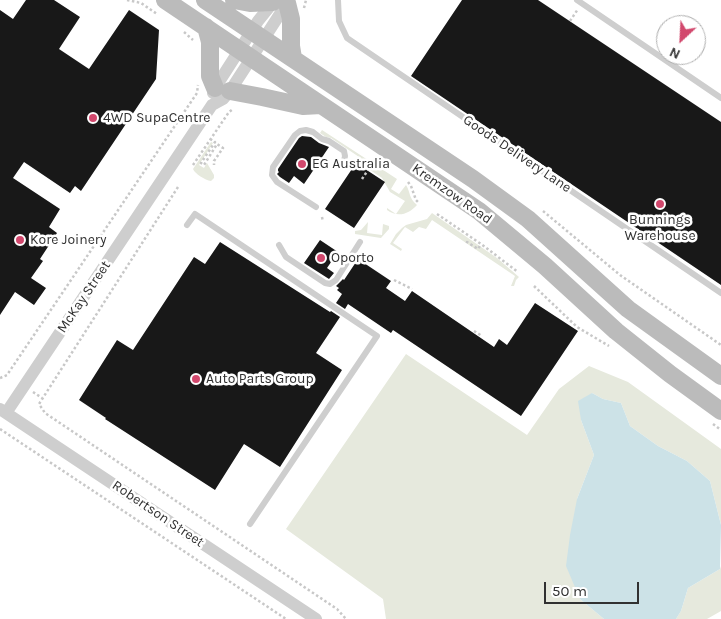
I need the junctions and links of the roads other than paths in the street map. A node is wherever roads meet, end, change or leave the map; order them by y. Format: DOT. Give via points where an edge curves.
graph roads {
  1 [pos="205,0"];
  2 [pos="234,0"];
  3 [pos="338,0"];
  4 [pos="577,0"];
  5 [pos="281,1"];
  6 [pos="162,7"];
  7 [pos="206,27"];
  8 [pos="257,35"];
  9 [pos="245,55"];
  10 [pos="293,58"];
  11 [pos="214,92"];
  12 [pos="721,98"];
  13 [pos="321,105"];
  14 [pos="343,166"];
  15 [pos="316,207"];
  16 [pos="187,225"];
  17 [pos="360,242"];
  18 [pos="279,245"];
  19 [pos="721,293"];
  20 [pos="721,376"];
  21 [pos="3,411"];
  22 [pos="721,411"];
  23 [pos="250,524"];
  24 [pos="316,619"];
  1 -- 8 [label="street, Kremzow Road"];
  2 -- 5 [label="street" via="250,3"];
  3 -- 19 [label="lane, Goods Delivery Lane" via="338,21 347,38"];
  4 -- 12 [label="lane"];
  5 -- 8 [label="street, McKay Street"];
  5 -- 10 [label="street" via="291,19"];
  6 -- 7 [label="street, Kremzow Road"];
  7 -- 9 [label="street, Kremzow Road"];
  7 -- 11 [label="street"];
  8 -- 9 [label="street, McKay Street"];
  8 -- 10 [label="street, Kremzow Road"];
  9 -- 11 [label="street, McKay Street"];
  9 -- 13 [label="street, Kremzow Road"];
  10 -- 20 [label="street, Kremzow Road" via="528,219 628,309"];
  11 -- 13 [label="street" via="262,97 303,106"];
  11 -- 21 [label="street, McKay Street"];
  13 -- 22 [label="street, Kremzow Road" via="479,210 616,331"];
  14 -- 15 [label="lane" via="344,151 313,132 302,130 297,132 273,167 272,175 277,182"];
  16 -- 23 [label="lane" via="195,214 377,336"];
  17 -- 18 [label="lane" via="336,280 330,284 325,284 286,257"];
  21 -- 24 [label="street, Robertson Street"];
}
